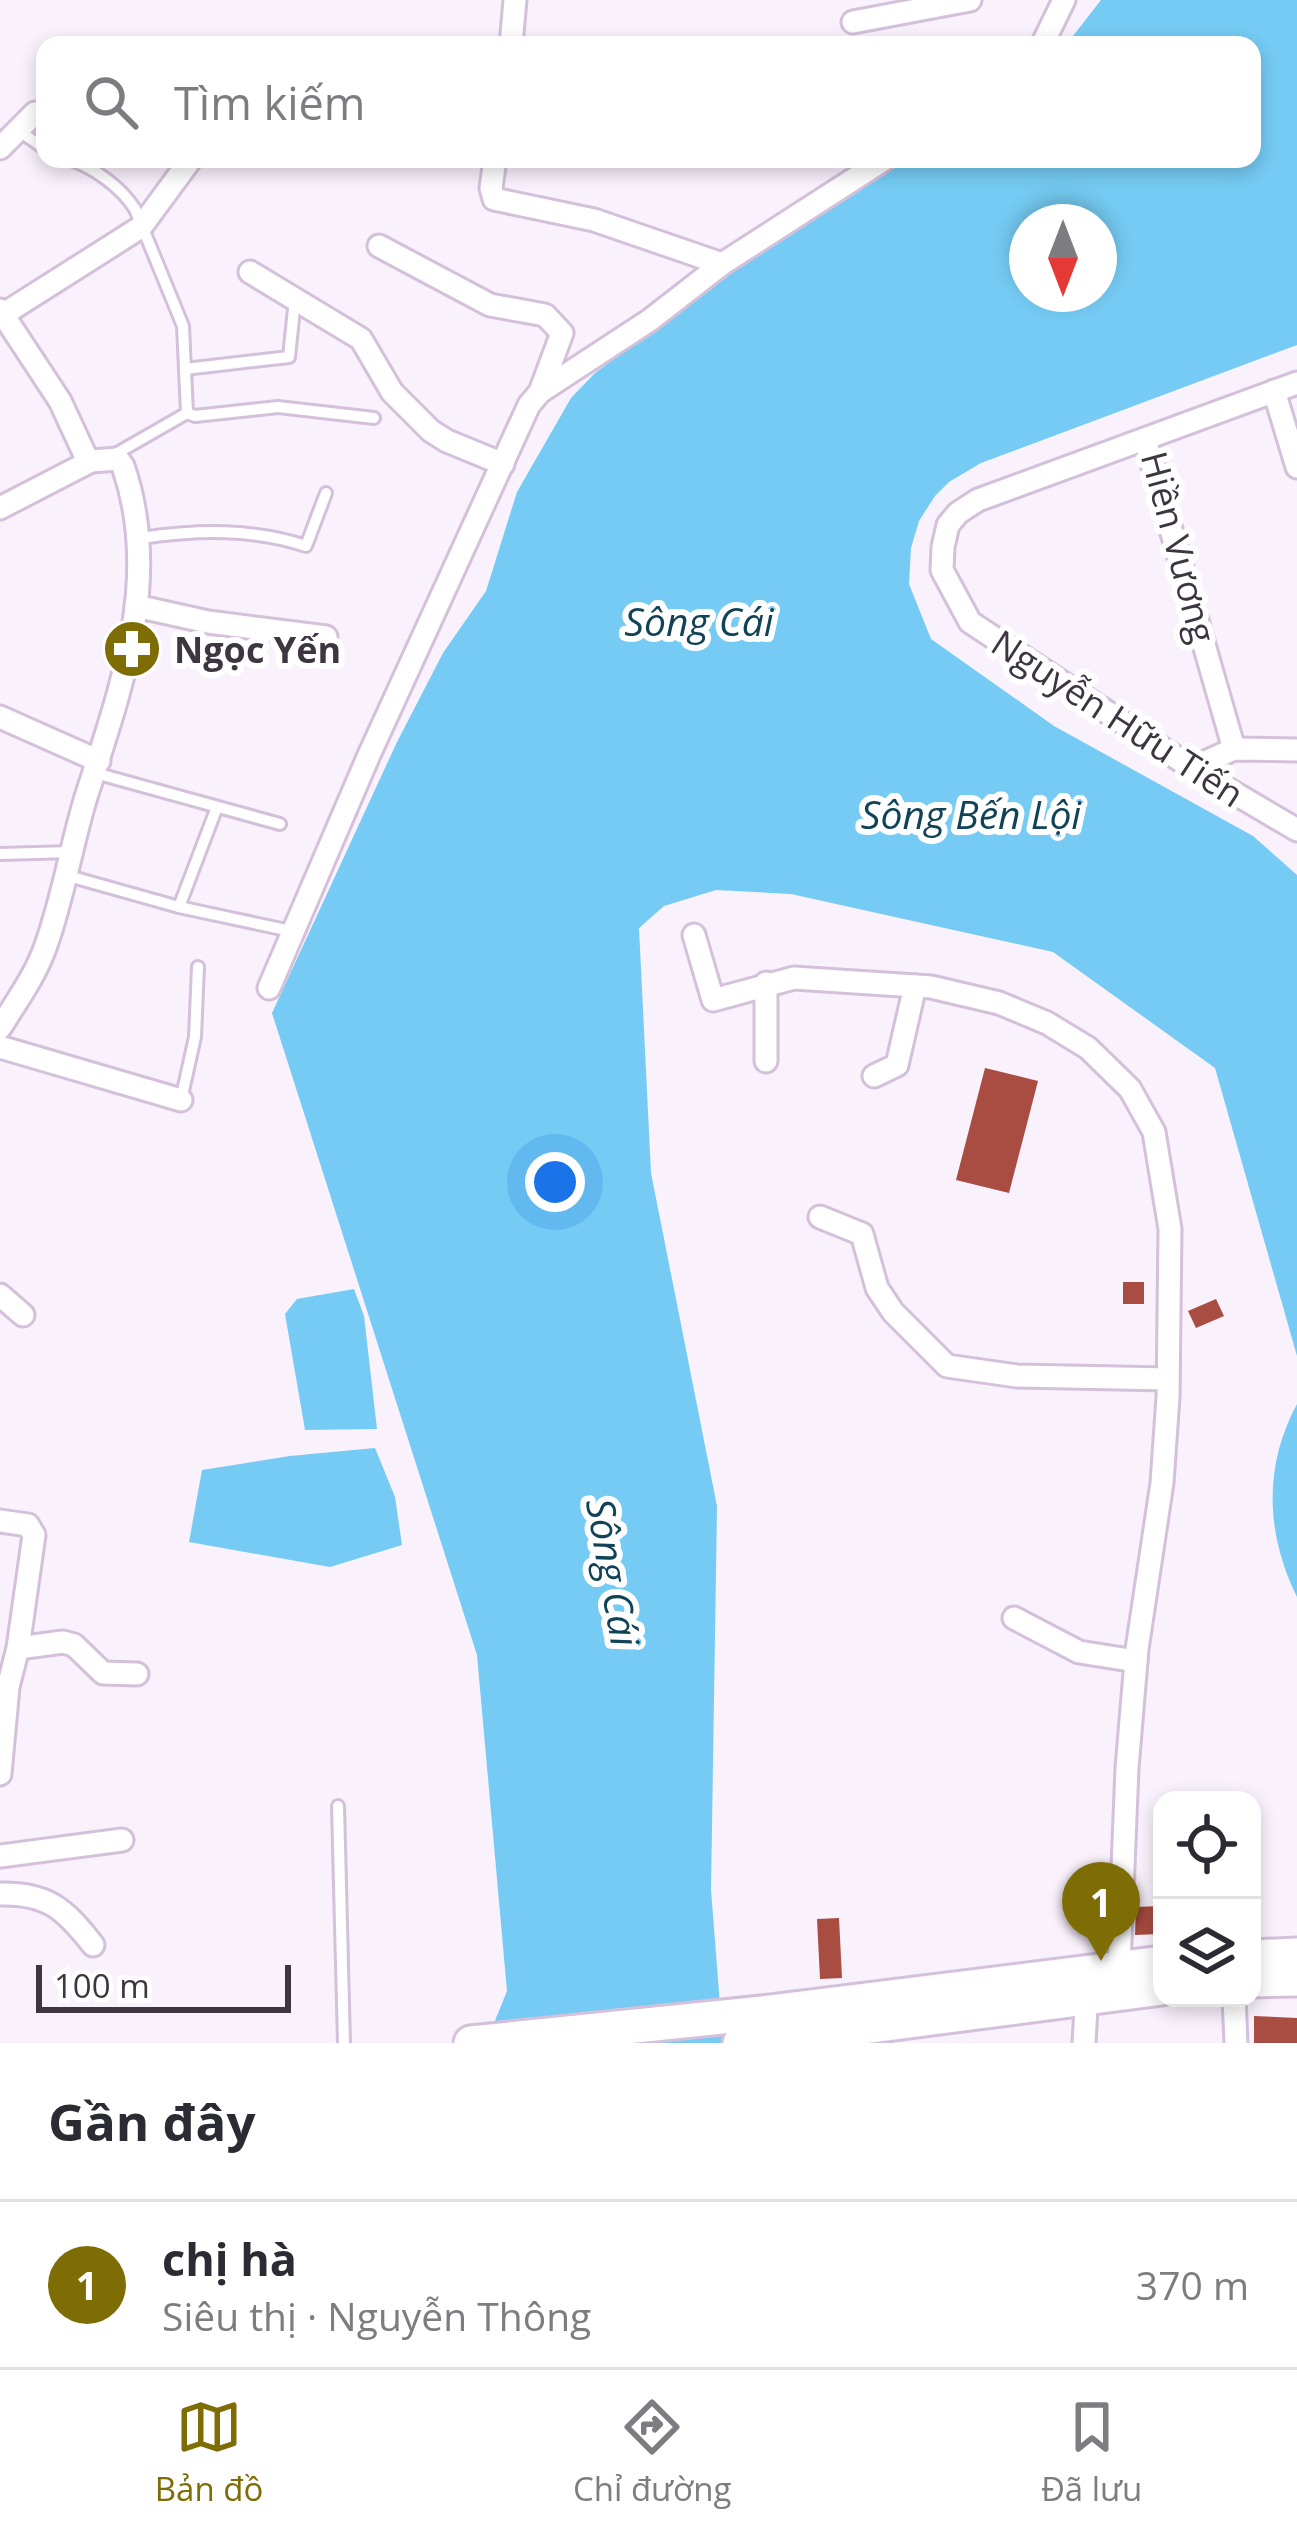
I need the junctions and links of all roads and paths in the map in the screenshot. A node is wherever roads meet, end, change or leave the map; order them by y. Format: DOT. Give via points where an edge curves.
graph roads {
  1 [pos="515,0"];
  2 [pos="970,0"];
  3 [pos="1064,0"];
  4 [pos="854,22"];
  5 [pos="512,36"];
  6 [pos="1046,36"];
  7 [pos="35,113"];
  8 [pos="19,130"];
  9 [pos="36,142"];
  10 [pos="0,148"];
  11 [pos="88,168"];
  12 [pos="184,168"];
  13 [pos="494,168"];
  14 [pos="871,168"];
  15 [pos="141,227"];
  16 [pos="379,246"];
  17 [pos="722,264"];
  18 [pos="250,272"];
  19 [pos="295,299"];
  20 [pos="2,312"];
  21 [pos="185,369"];
  22 [pos="1297,382"];
  23 [pos="540,392"];
  24 [pos="1274,392"];
  25 [pos="187,413"];
  26 [pos="374,418"];
  27 [pos="1145,439"];
  28 [pos="100,459"];
  29 [pos="503,464"];
  30 [pos="1297,467"];
  31 [pos="326,493"];
  32 [pos="0,508"];
  33 [pos="141,538"];
  34 [pos="136,606"];
  35 [pos="326,637"];
  36 [pos="0,717"];
  37 [pos="1234,749"];
  38 [pos="1297,750"];
  39 [pos="97,767"];
  40 [pos="1192,767"];
  41 [pos="217,807"];
  42 [pos="280,824"];
  43 [pos="1297,830"];
  44 [pos="72,852"];
  45 [pos="0,854"];
  46 [pos="65,875"];
  47 [pos="179,908"];
  48 [pos="292,931"];
  49 [pos="694,935"];
  50 [pos="198,967"];
  51 [pos="766,983"];
  52 [pos="915,986"];
  53 [pos="268,988"];
  54 [pos="0,1028"];
  55 [pos="0,1047"];
  56 [pos="766,1061"];
  57 [pos="874,1076"];
  58 [pos="182,1100"];
  59 [pos="820,1217"];
  60 [pos="0,1295"];
  61 [pos="23,1315"];
  62 [pos="1168,1378"];
  63 [pos="0,1521"];
  64 [pos="1014,1618"];
  65 [pos="18,1648"];
  66 [pos="1136,1661"];
  67 [pos="137,1674"];
  68 [pos="0,1774"];
  69 [pos="338,1806"];
  70 [pos="122,1840"];
  71 [pos="0,1856"];
  72 [pos="0,1894"];
  73 [pos="93,1945"];
  74 [pos="1297,1955"];
  75 [pos="1261,1957"];
  76 [pos="1153,1965"];
  77 [pos="1097,1978"];
  78 [pos="1297,1978"];
  79 [pos="1261,1980"];
  80 [pos="1153,1987"];
  81 [pos="1234,2007"];
  82 [pos="828,2019"];
  83 [pos="344,2043"];
  84 [pos="471,2043"];
  85 [pos="740,2043"];
  86 [pos="1084,2043"];
  87 [pos="1236,2043"];
  1 -- 5 [label="street"];
  2 -- 4 [label="street"];
  3 -- 6 [label="street"];
  7 -- 8 [label="street"];
  8 -- 9 [label="lane"];
  8 -- 10 [label="street"];
  11 -- 15 [label="lane" via="128,198"];
  12 -- 15 [label="street"];
  13 -- 17 [label="street" via="494,200 594,220"];
  14 -- 17 [label="street"];
  15 -- 20 [label="street"];
  15 -- 21 [label="lane" via="183,326"];
  16 -- 23 [label="street" via="490,305 545,315 558,326 561,343"];
  17 -- 23 [label="street"];
  18 -- 19 [label="street"];
  19 -- 21 [label="lane" via="289,357"];
  19 -- 29 [label="street" via="361,339 392,392 431,431"];
  20 -- 28 [label="street" via="83,452"];
  21 -- 25 [label="lane"];
  22 -- 24 [label="street, Hiền Vương"];
  23 -- 29 [label="street"];
  24 -- 27 [label="street, Hiền Vương"];
  24 -- 30 [label="street"];
  25 -- 26 [label="lane" via="278,407"];
  25 -- 28 [label="lane"];
  27 -- 37 [label="street, Hiền Vương"];
  27 -- 40 [label="street, Nguyễn Hữu Tiến" via="978,500 948,525 942,570 970,622"];
  28 -- 32 [label="street"];
  28 -- 33 [label="street" via="123,466"];
  29 -- 48 [label="street"];
  31 -- 33 [label="lane" via="306,546 270,534"];
  33 -- 34 [label="street"];
  34 -- 35 [label="street"];
  34 -- 39 [label="street"];
  36 -- 39 [label="street"];
  37 -- 38 [label="street"];
  37 -- 40 [label="street"];
  39 -- 41 [label="lane"];
  39 -- 44 [label="street"];
  40 -- 43 [label="street, Nguyễn Hữu Tiến"];
  41 -- 42 [label="lane"];
  41 -- 47 [label="lane"];
  44 -- 45 [label="lane"];
  44 -- 46 [label="street"];
  46 -- 47 [label="lane"];
  46 -- 54 [label="street" via="45,950"];
  47 -- 48 [label="lane"];
  48 -- 53 [label="street"];
  49 -- 51 [label="street" via="713,1000"];
  50 -- 58 [label="lane"];
  51 -- 52 [label="street"];
  51 -- 56 [label="street"];
  52 -- 57 [label="street" via="897,1065"];
  52 -- 62 [label="street" via="976,996 1047,1023 1130,1089 1157,1143 1170,1229"];
  55 -- 58 [label="street"];
  59 -- 62 [label="street" via="862,1234 893,1312 947,1366 1017,1376"];
  60 -- 61 [label="street"];
  62 -- 66 [label="street"];
  63 -- 65 [label="street" via="28,1525 34,1535"];
  64 -- 66 [label="street" via="1079,1652"];
  65 -- 67 [label="street" via="63,1642 103,1673"];
  65 -- 68 [label="street"];
  66 -- 77 [label="street"];
  69 -- 83 [label="lane"];
  70 -- 71 [label="street"];
  72 -- 73 [label="street" via="40,1897"];
  74 -- 75 [label="main road"];
  76 -- 77 [label="main road"];
  77 -- 80 [label="main road"];
  77 -- 82 [label="main road"];
  77 -- 86 [label="street"];
  78 -- 79 [label="main road"];
  81 -- 87 [label="street"];
  82 -- 84 [label="main road"];
  82 -- 85 [label="main road"];
}
